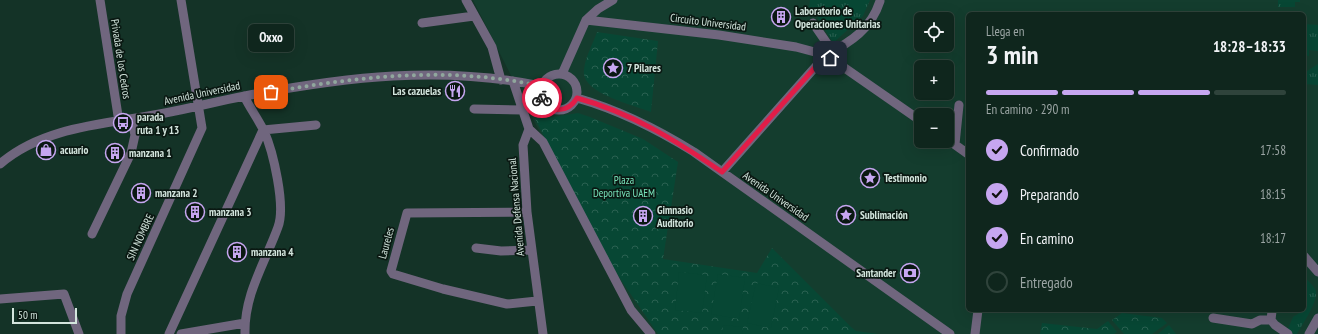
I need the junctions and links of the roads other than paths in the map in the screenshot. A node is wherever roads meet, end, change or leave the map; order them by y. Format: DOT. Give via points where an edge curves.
graph roads {
  1 [pos="100,0"];
  2 [pos="181,0"];
  3 [pos="466,0"];
  4 [pos="613,0"];
  5 [pos="880,1"];
  6 [pos="474,16"];
  7 [pos="586,20"];
  8 [pos="422,23"];
  9 [pos="813,23"];
  10 [pos="829,53"];
  11 [pos="562,74"];
  12 [pos="501,80"];
  13 [pos="513,81"];
  14 [pos="541,86"];
  15 [pos="244,96"];
  16 [pos="577,98"];
  17 [pos="959,105"];
  18 [pos="197,107"];
  19 [pos="474,110"];
  20 [pos="522,110"];
  21 [pos="914,116"];
  22 [pos="132,120"];
  23 [pos="119,122"];
  24 [pos="316,126"];
  25 [pos="954,128"];
  26 [pos="528,129"];
  27 [pos="263,130"];
  28 [pos="954,144"];
  29 [pos="966,153"];
  30 [pos="0,164"];
  31 [pos="722,172"];
  32 [pos="527,212"];
  33 [pos="92,234"];
  34 [pos="476,248"];
  35 [pos="531,250"];
  36 [pos="1306,258"];
  37 [pos="1318,272"];
  38 [pos="0,299"];
  39 [pos="537,302"];
  40 [pos="978,312"];
  41 [pos="1213,318"];
  42 [pos="1318,318"];
  43 [pos="245,324"];
  44 [pos="79,334"];
  45 [pos="121,334"];
  46 [pos="169,334"];
  47 [pos="181,334"];
  48 [pos="245,334"];
  49 [pos="543,334"];
  50 [pos="651,334"];
  51 [pos="950,334"];
  52 [pos="975,334"];
  53 [pos="1288,334"];
  54 [pos="1309,334"];
  1 -- 23 [label="street, Privada de los Cedros"];
  2 -- 18 [label="street, SIN NOMBRE"];
  3 -- 6 [label="street"];
  4 -- 7 [label="street"];
  5 -- 10 [label="street" via="875,16 860,33"];
  6 -- 8 [label="street"];
  6 -- 12 [label="street" via="492,47"];
  7 -- 10 [label="street, Circuito Universidad" via="719,35"];
  7 -- 11 [label="street"];
  9 -- 10 [label="street"];
  10 -- 21 [label="street, Circuito Universidad"];
  10 -- 31 [label="street"];
  11 -- 14 [label="street" via="549,76"];
  11 -- 16 [label="street" via="573,80 577,86"];
  12 -- 13 [label="street, Avenida Universidad"];
  12 -- 15 [label="street, Avenida Universidad" via="460,74 402,74 326,82"];
  13 -- 14 [label="street"];
  13 -- 20 [label="street"];
  14 -- 16 [label="street" via="540,93 545,104 556,110 569,108"];
  15 -- 18 [label="street, Avenida Universidad"];
  15 -- 27 [label="street"];
  16 -- 31 [label="street, Avenida Universidad" via="652,127"];
  17 -- 25 [label="street"];
  18 -- 22 [label="street, Avenida Universidad"];
  18 -- 45 [label="street, SIN NOMBRE" via="202,128 127,294 121,316"];
  19 -- 20 [label="street"];
  20 -- 26 [label="street"];
  22 -- 23 [label="street, Avenida Universidad"];
  22 -- 33 [label="street" via="135,135 131,153"];
  23 -- 30 [label="street, Avenida Universidad" via="79,128 46,137 15,151"];
  24 -- 27 [label="street"];
  26 -- 32 [label="street, Avenida Defensa Nacional" via="523,146"];
  26 -- 50 [label="street" via="543,142 631,310"];
  27 -- 43 [label="street" via="269,143 281,209 279,225 252,290"];
  27 -- 46 [label="street"];
  28 -- 29 [label="street"];
  31 -- 51 [label="street, Avenida Universidad"];
  32 -- 35 [label="street, Avenida Defensa Nacional"];
  32 -- 39 [label="street, Laureles" via="407,213 391,271 393,274 443,290 506,304"];
  34 -- 35 [label="street" via="501,251"];
  35 -- 39 [label="street, Avenida Defensa Nacional"];
  36 -- 37 [label="street"];
  38 -- 44 [label="street" via="64,294"];
  39 -- 49 [label="street, Avenida Defensa Nacional"];
  40 -- 52 [label="street"];
  41 -- 53 [label="street" via="1252,324 1272,316 1275,325"];
  42 -- 54 [label="street"];
  43 -- 47 [label="street"];
  43 -- 48 [label="street"];
}
